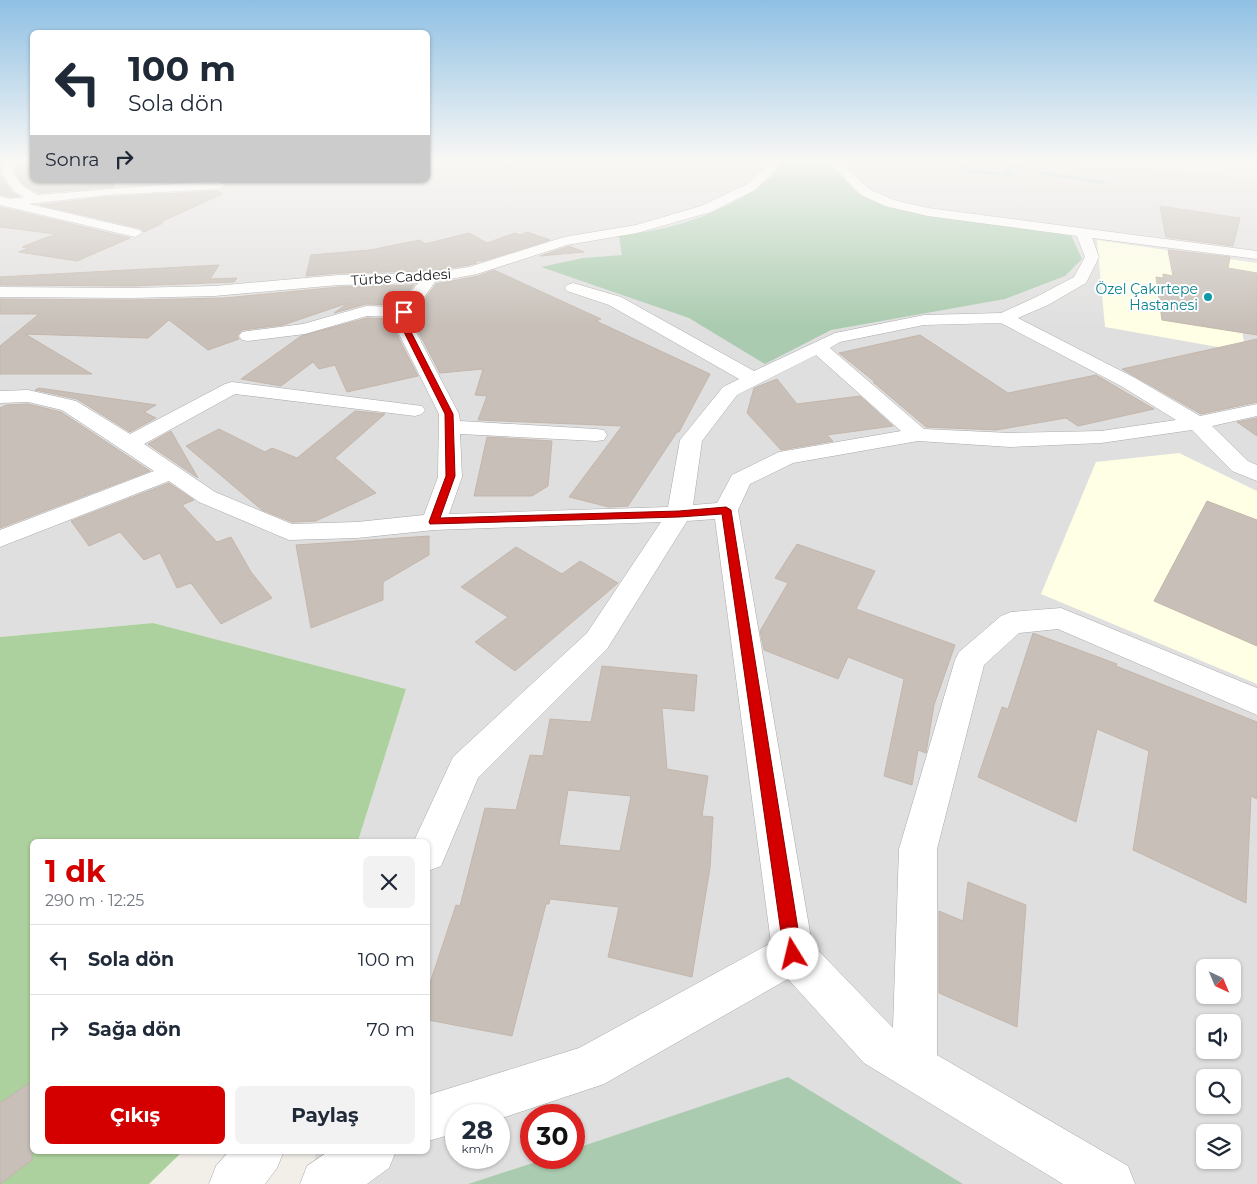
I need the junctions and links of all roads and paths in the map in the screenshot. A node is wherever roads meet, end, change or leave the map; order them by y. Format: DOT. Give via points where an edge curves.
graph roads {
  1 [pos="64,216"];
  2 [pos="681,216"];
  3 [pos="961,216"];
  4 [pos="1083,232"];
  5 [pos="135,233"];
  6 [pos="1257,255"];
  7 [pos="430,278"];
  8 [pos="573,288"];
  9 [pos="0,292"];
  10 [pos="404,312"];
  11 [pos="1004,318"];
  12 [pos="248,336"];
  13 [pos="818,347"];
  14 [pos="754,379"];
  15 [pos="0,397"];
  16 [pos="415,410"];
  17 [pos="1257,410"];
  18 [pos="1197,423"];
  19 [pos="450,427"];
  20 [pos="596,435"];
  21 [pos="918,435"];
  22 [pos="129,443"];
  23 [pos="170,473"];
  24 [pos="1257,474"];
  25 [pos="726,510"];
  26 [pos="679,514"];
  27 [pos="434,522"];
  28 [pos="0,539"];
  29 [pos="1257,702"];
  30 [pos="430,848"];
  31 [pos="793,954"];
  32 [pos="914,1067"];
  33 [pos="430,1117"];
  34 [pos="258,1154"];
  35 [pos="368,1154"];
  36 [pos="234,1184"];
  37 [pos="325,1184"];
  38 [pos="1110,1184"];
  1 -- 5 [label="street"];
  2 -- 7 [label="street, Türbe Caddesi" via="637,229 564,241 472,271"];
  3 -- 4 [label="street"];
  4 -- 6 [label="street"];
  4 -- 11 [label="street" via="1092,257 1080,280"];
  7 -- 9 [label="street, Türbe Caddesi" via="339,280 214,291 131,294"];
  7 -- 10 [label="street"];
  8 -- 14 [label="street" via="615,301"];
  10 -- 12 [label="street" via="366,311 305,329"];
  10 -- 19 [label="street" via="407,332 449,414"];
  11 -- 13 [label="street" via="924,320 835,338"];
  11 -- 18 [label="street" via="1128,382"];
  13 -- 14 [label="street"];
  13 -- 21 [label="street"];
  14 -- 26 [label="street" via="730,390 691,440"];
  15 -- 22 [label="street" via="28,396 69,405"];
  16 -- 22 [label="street" via="232,388"];
  17 -- 18 [label="street"];
  18 -- 21 [label="street" via="1101,438 1010,440"];
  18 -- 24 [label="street" via="1240,466"];
  19 -- 20 [label="street"];
  19 -- 27 [label="street" via="450,476"];
  21 -- 25 [label="street" via="787,457 740,480"];
  22 -- 23 [label="street"];
  23 -- 27 [label="street" via="206,498 289,532 357,530"];
  23 -- 28 [label="street"];
  25 -- 26 [label="street"];
  25 -- 31 [label="street"];
  26 -- 27 [label="street"];
  26 -- 30 [label="street" via="597,641 464,768"];
  29 -- 32 [label="street" via="1062,618 1011,623 970,660 918,849"];
  31 -- 32 [label="street" via="880,1047"];
  31 -- 33 [label="street" via="588,1068"];
  32 -- 38 [label="street"];
  34 -- 36 [label="street"];
  35 -- 37 [label="street"];
}
